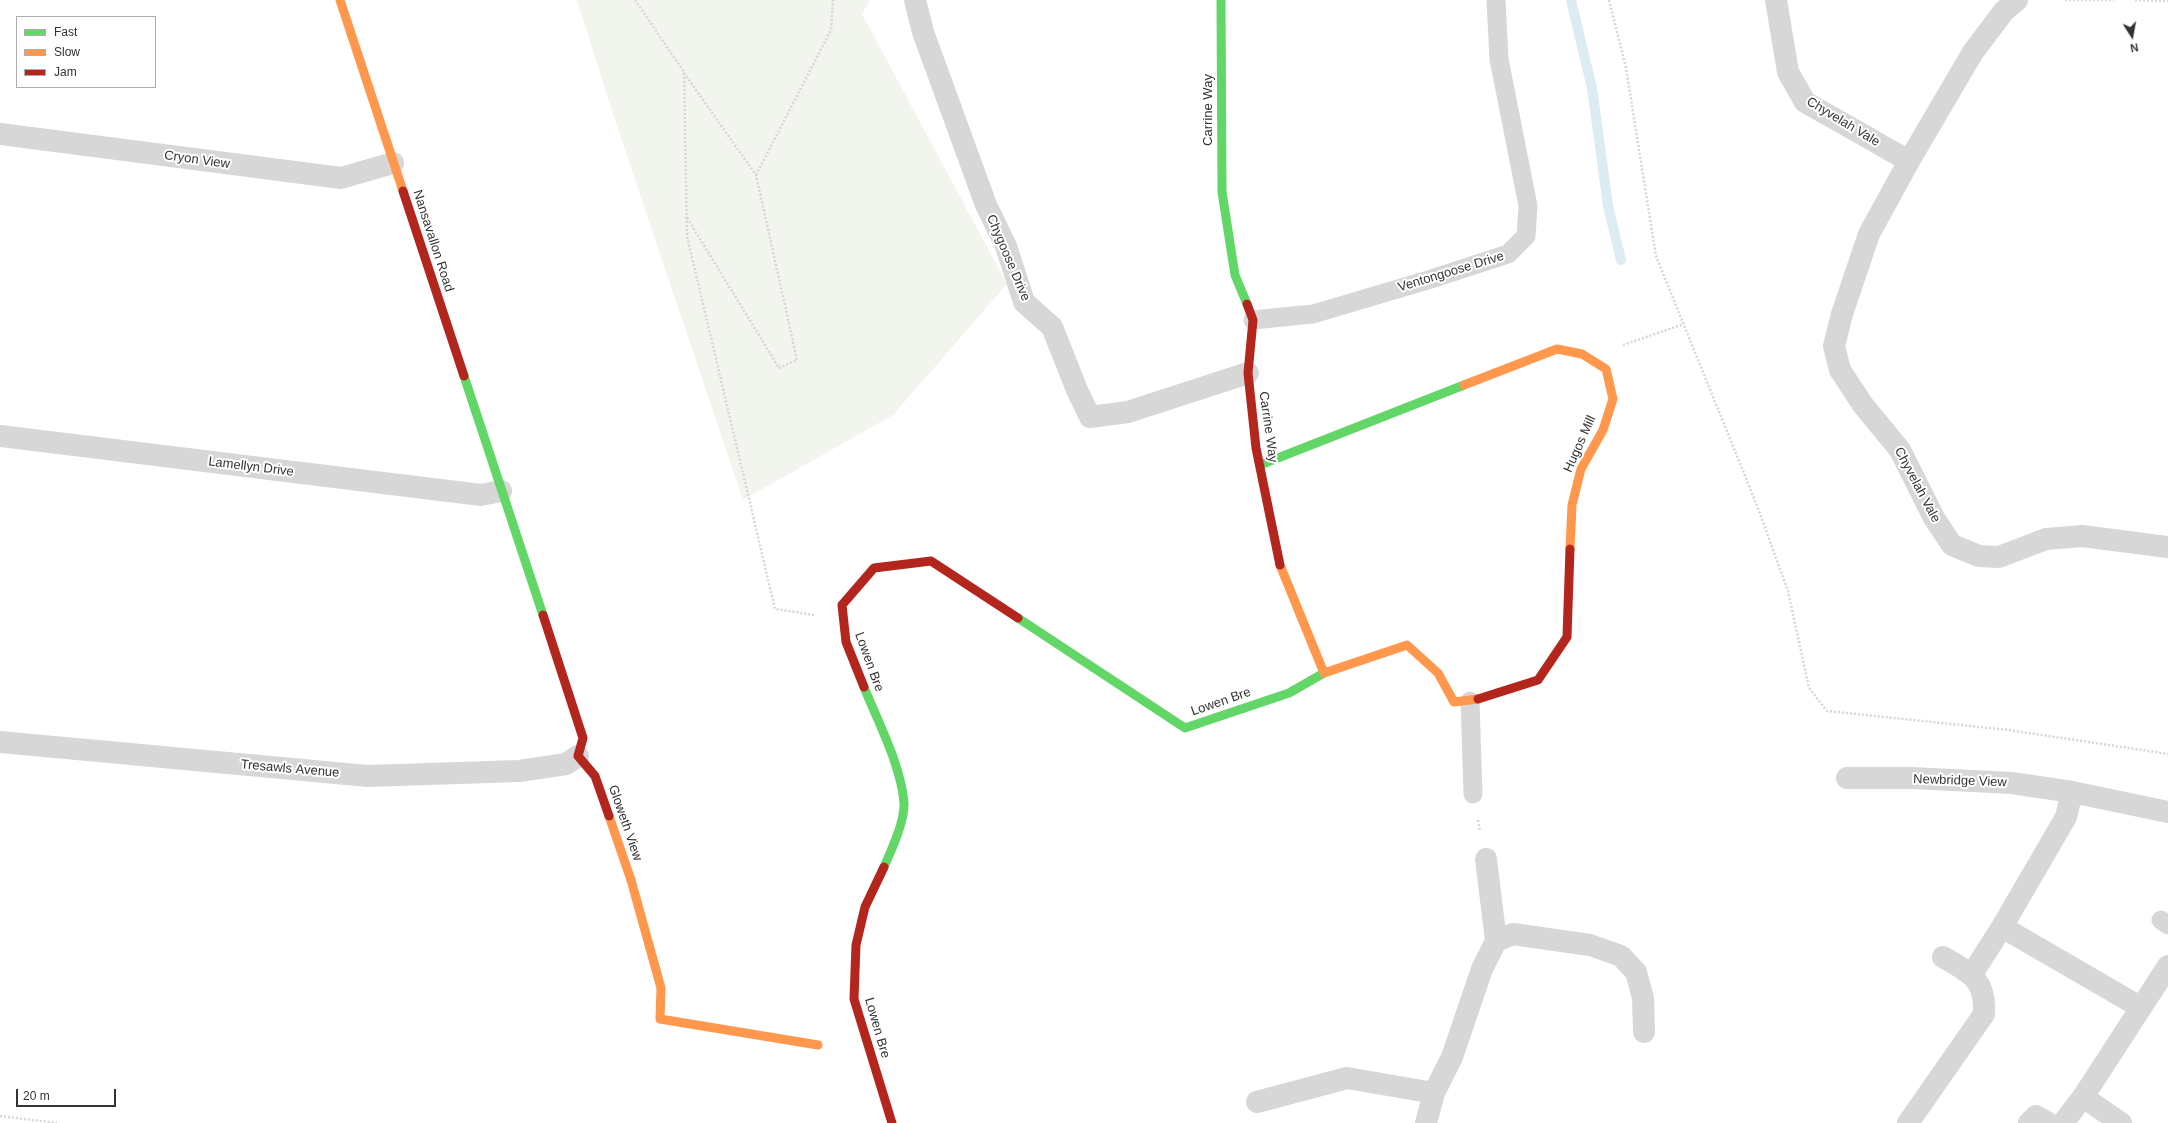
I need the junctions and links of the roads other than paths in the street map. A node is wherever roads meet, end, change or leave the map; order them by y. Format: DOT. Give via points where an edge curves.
graph roads {
  1 [pos="340,0"];
  2 [pos="915,0"];
  3 [pos="1221,0"];
  4 [pos="1496,0"];
  5 [pos="1776,0"];
  6 [pos="2017,0"];
  7 [pos="0,134"];
  8 [pos="1909,161"];
  9 [pos="393,163"];
  10 [pos="1253,320"];
  11 [pos="1248,373"];
  12 [pos="0,436"];
  13 [pos="1260,465"];
  14 [pos="502,491"];
  15 [pos="2168,547"];
  16 [pos="1324,674"];
  17 [pos="1470,701"];
  18 [pos="0,742"];
  19 [pos="578,756"];
  20 [pos="1847,778"];
  21 [pos="2072,792"];
  22 [pos="1473,794"];
  23 [pos="2168,812"];
  24 [pos="1486,859"];
  25 [pos="2002,927"];
  26 [pos="1496,942"];
  27 [pos="1943,958"];
  28 [pos="2168,966"];
  29 [pos="1972,974"];
  30 [pos="2140,1007"];
  31 [pos="1644,1032"];
  32 [pos="818,1045"];
  33 [pos="1434,1093"];
  34 [pos="2083,1097"];
  35 [pos="1257,1102"];
  36 [pos="892,1123"];
  37 [pos="1426,1123"];
  38 [pos="1908,1123"];
  39 [pos="2029,1123"];
  40 [pos="2048,1123"];
  41 [pos="2063,1123"];
  42 [pos="2121,1123"];
  1 -- 9 [label="street, Nansavallon Road"];
  2 -- 11 [label="street, Chygoose Drive" via="923,32 986,205 1006,246 1024,302 1052,327 1090,417 1128,412"];
  3 -- 10 [label="street, Carrine Way" via="1222,192 1235,275"];
  4 -- 10 [label="lane, Ventongoose Drive" via="1499,59 1528,206 1526,236 1508,254 1428,280 1313,314"];
  5 -- 8 [label="street, Chyvelah Vale" via="1788,72 1804,102"];
  6 -- 8 [label="street, Chyvelah Vale" via="2004,11 1973,52"];
  7 -- 9 [label="street, Cryon View" via="342,178"];
  8 -- 15 [label="street, Chyvelah Vale" via="1869,234 1834,346 1840,370 1863,405 1900,450 1934,518 1952,545 1979,556 1999,557 2046,539 2082,536"];
  9 -- 14 [label="street, Nansavallon Road"];
  10 -- 11 [label="street, Carrine Way"];
  11 -- 13 [label="street, Carrine Way"];
  12 -- 14 [label="street, Lamellyn Drive" via="481,495"];
  13 -- 16 [label="street, Carrine Way" via="1281,571"];
  13 -- 17 [label="street, Hugos Mill" via="1557,349 1582,354 1606,369 1612,399 1603,430 1580,469 1572,505 1567,637 1538,680"];
  14 -- 19 [label="street" via="578,720 583,738"];
  16 -- 17 [label="street" via="1407,646 1438,673 1454,702"];
  16 -- 36 [label="street, Lowen Bre" via="1289,693 1185,728 931,561 874,568 842,605 846,642 896,767 904,804 895,844 865,907 856,944 854,999"];
  17 -- 22 [label="lane"];
  18 -- 19 [label="street, Tresawls Avenue" via="368,776 519,771 566,764"];
  19 -- 32 [label="street, Gloweth View" via="595,776 631,880 661,988 660,1019"];
  20 -- 21 [label="street, Newbridge View" via="2012,783"];
  21 -- 23 [label="street, Newbridge View"];
  21 -- 25 [label="street" via="2066,817"];
  24 -- 26 [label="street"];
  25 -- 29 [label="street"];
  25 -- 30 [label="street"];
  26 -- 31 [label="street" via="1513,934 1590,945 1621,956 1636,972 1643,998"];
  26 -- 33 [label="street" via="1482,969 1452,1057"];
  27 -- 29 [label="street"];
  28 -- 30 [label="street"];
  29 -- 38 [label="street" via="1982,988 1984,1014"];
  30 -- 34 [label="street"];
  33 -- 35 [label="street" via="1347,1078"];
  33 -- 37 [label="street"];
  34 -- 41 [label="street"];
  34 -- 42 [label="street"];
  39 -- 40 [label="street" via="2036,1116"];
}
